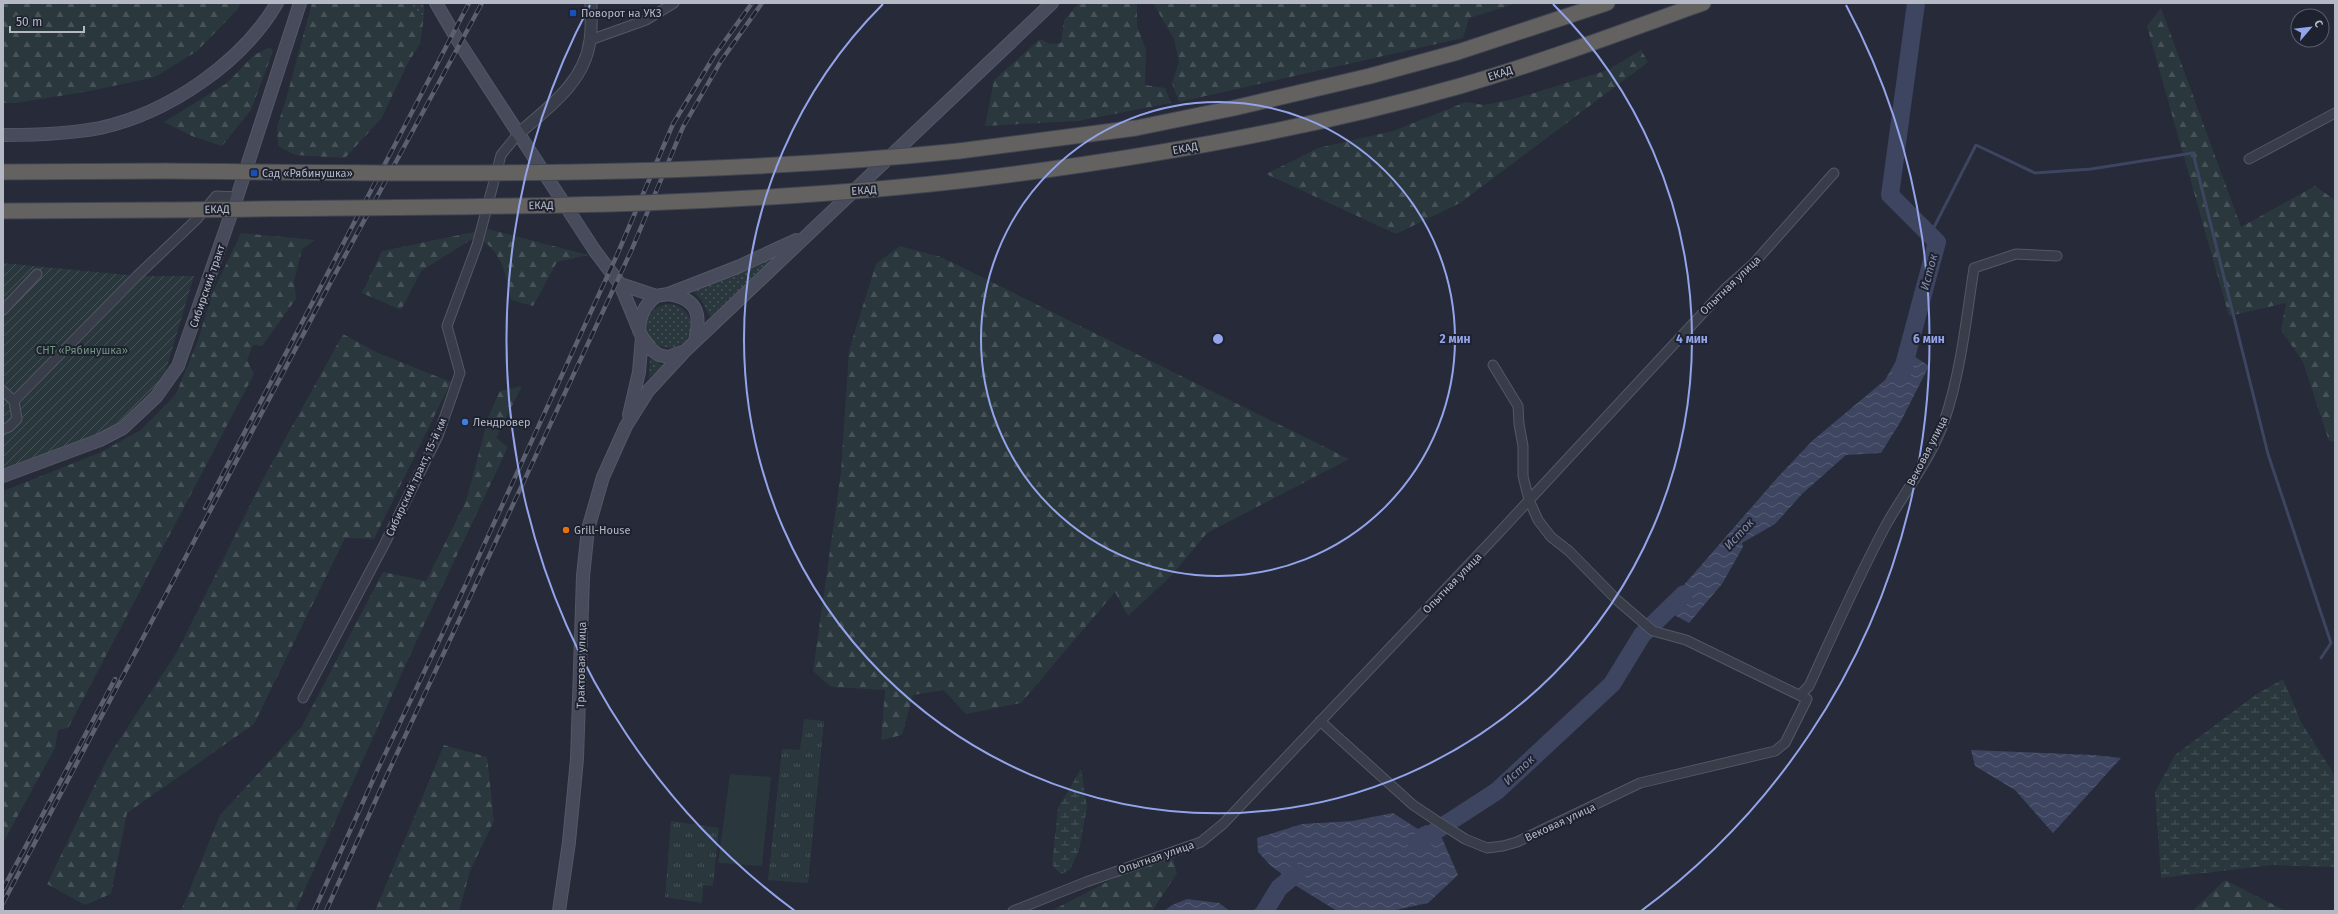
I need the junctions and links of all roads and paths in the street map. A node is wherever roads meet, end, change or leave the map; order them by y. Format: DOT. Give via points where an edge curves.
graph roads {
  1 [pos="277,3"];
  2 [pos="300,3"];
  3 [pos="436,3"];
  4 [pos="591,3"];
  5 [pos="674,3"];
  6 [pos="1052,3"];
  7 [pos="1607,3"];
  8 [pos="1703,3"];
  9 [pos="590,40"];
  10 [pos="2335,112"];
  11 [pos="518,134"];
  12 [pos="3,135"];
  13 [pos="2249,159"];
  14 [pos="3,172"];
  15 [pos="1834,173"];
  16 [pos="237,197"];
  17 [pos="3,211"];
  18 [pos="802,237"];
  19 [pos="2057,256"];
  20 [pos="37,274"];
  21 [pos="620,284"];
  22 [pos="668,294"];
  23 [pos="656,296"];
  24 [pos="3,310"];
  25 [pos="641,334"];
  26 [pos="694,341"];
  27 [pos="685,351"];
  28 [pos="1493,365"];
  29 [pos="3,391"];
  30 [pos="14,400"];
  31 [pos="626,426"];
  32 [pos="3,429"];
  33 [pos="3,476"];
  34 [pos="1529,500"];
  35 [pos="1803,697"];
  36 [pos="302,698"];
  37 [pos="1320,721"];
  38 [pos="559,911"];
  39 [pos="1013,911"];
  1 -- 12 [label="main road" via="256,33 229,61 158,107 133,119 100,128 52,134"];
  2 -- 16 [label="main road, Сибирский тракт"];
  3 -- 11 [label="main road"];
  4 -- 9 [label="street"];
  5 -- 9 [label="street" via="646,20"];
  6 -- 18 [label="main road"];
  7 -- 14 [label="highway, bridge" via="1458,52 1234,108 1136,128 959,151 790,164 624,172"];
  8 -- 17 [label="highway, ЕКАД, bridge" via="1564,53 1460,86 1321,120 1089,165 976,179 861,190 613,204"];
  9 -- 11 [label="street" via="584,62 572,83 552,105"];
  10 -- 13 [label="street"];
  11 -- 21 [label="main road" via="595,251"];
  11 -- 36 [label="street, Сибирский тракт, 15-й км" via="501,155 477,245 447,326 460,373 438,436 384,545"];
  15 -- 34 [label="street, Опытная улица" via="1754,263 1727,286"];
  16 -- 30 [label="street" via="216,196 197,219"];
  16 -- 33 [label="main road, Сибирский тракт" via="178,366 156,397 123,428 100,440"];
  18 -- 22 [label="main road" via="740,266"];
  18 -- 26 [label="main road"];
  19 -- 35 [label="street, Вековая улица" via="2016,254 1974,268 1957,382 1943,424 1917,476 1889,519"];
  20 -- 24 [label="street"];
  21 -- 23 [label="main road"];
  21 -- 25 [label="main road"];
  22 -- 23 [label="main road"];
  22 -- 26 [label="main road" via="679,296 692,304 697,312 699,322"];
  23 -- 25 [label="main road" via="648,302 643,311"];
  25 -- 27 [label="main road" via="659,355 668,358"];
  25 -- 31 [label="main road" via="639,372"];
  26 -- 27 [label="main road"];
  27 -- 31 [label="main road" via="648,391"];
  28 -- 34 [label="street" via="1518,406 1523,446 1523,476"];
  29 -- 30 [label="street"];
  30 -- 32 [label="street" via="17,419"];
  31 -- 38 [label="main road, Трактовая улица" via="603,477 588,529 583,576 577,759"];
  34 -- 35 [label="street" via="1538,520 1551,537 1653,631 1686,640"];
  34 -- 37 [label="street, Опытная улица"];
  35 -- 37 [label="street, Вековая улица" via="1785,743 1775,751 1640,783 1534,834 1503,846 1487,848 1465,838 1413,805"];
  37 -- 39 [label="street, Опытная улица" via="1223,824 1201,842 1086,882"];
}
